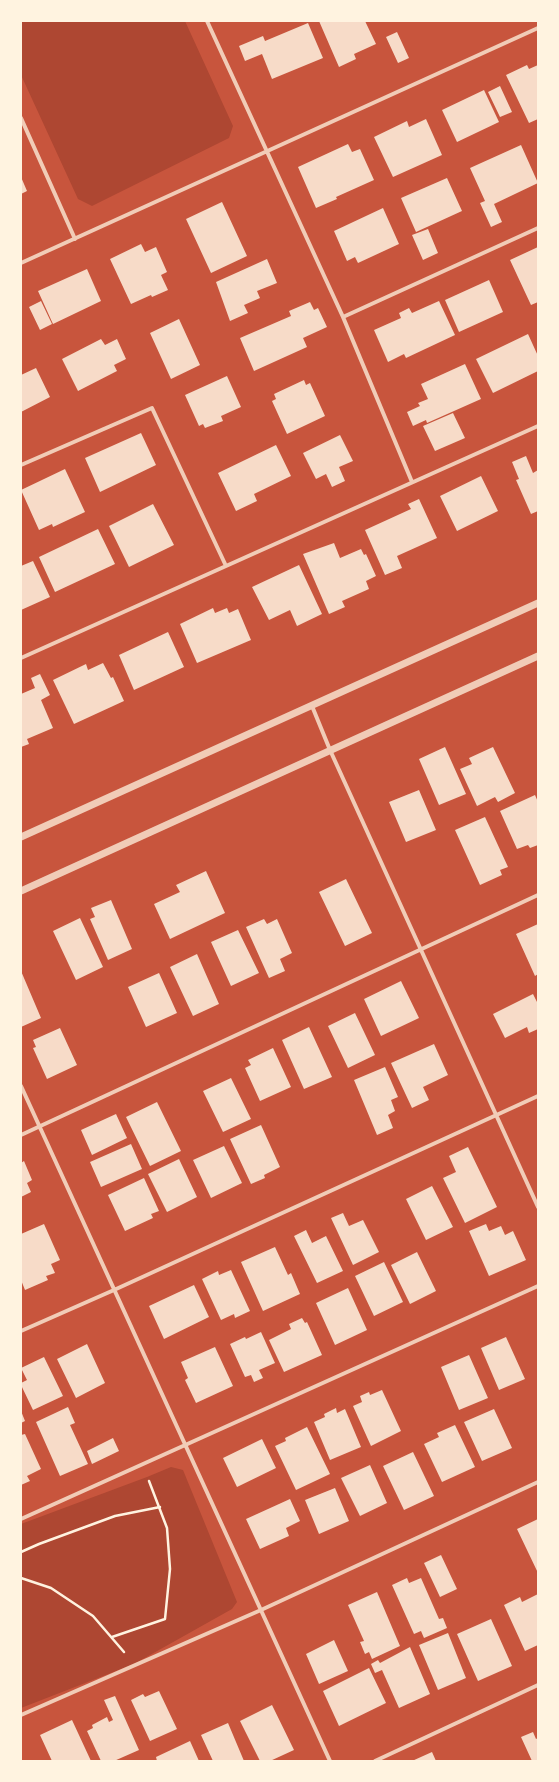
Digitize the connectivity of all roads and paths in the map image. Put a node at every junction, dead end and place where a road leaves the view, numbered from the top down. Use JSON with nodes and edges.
{"nodes":[{"id":1,"x":207,"y":21,"type":"edge"},
{"id":2,"x":538,"y":28,"type":"edge"},
{"id":3,"x":21,"y":118,"type":"edge"},
{"id":4,"x":266,"y":151,"type":"junction"},
{"id":5,"x":538,"y":228,"type":"edge"},
{"id":6,"x":75,"y":239,"type":"junction"},
{"id":7,"x":21,"y":263,"type":"edge"},
{"id":8,"x":343,"y":317,"type":"junction"},
{"id":9,"x":538,"y":426,"type":"edge"},
{"id":10,"x":21,"y":465,"type":"edge"},
{"id":11,"x":412,"y":482,"type":"junction"},
{"id":12,"x":226,"y":566,"type":"junction"},
{"id":13,"x":538,"y":604,"type":"edge"},
{"id":14,"x":538,"y":656,"type":"edge"},
{"id":15,"x":21,"y":658,"type":"edge"},
{"id":16,"x":312,"y":706,"type":"junction"},
{"id":17,"x":330,"y":750,"type":"junction"},
{"id":18,"x":21,"y":837,"type":"edge"},
{"id":19,"x":21,"y":891,"type":"edge"},
{"id":20,"x":538,"y":895,"type":"edge"},
{"id":21,"x":420,"y":950,"type":"junction"},
{"id":22,"x":21,"y":1086,"type":"edge"},
{"id":23,"x":538,"y":1096,"type":"edge"},
{"id":24,"x":496,"y":1115,"type":"junction"},
{"id":25,"x":40,"y":1126,"type":"junction"},
{"id":26,"x":21,"y":1135,"type":"edge"},
{"id":27,"x":538,"y":1207,"type":"edge"},
{"id":28,"x":538,"y":1286,"type":"edge"},
{"id":29,"x":114,"y":1290,"type":"junction"},
{"id":30,"x":21,"y":1331,"type":"edge"},
{"id":31,"x":185,"y":1445,"type":"junction"},
{"id":32,"x":147,"y":1477,"type":"dead end"},
{"id":33,"x":538,"y":1482,"type":"edge"},
{"id":34,"x":160,"y":1507,"type":"junction"},
{"id":35,"x":21,"y":1519,"type":"edge"},
{"id":36,"x":21,"y":1552,"type":"edge"},
{"id":37,"x":21,"y":1578,"type":"edge"},
{"id":38,"x":261,"y":1610,"type":"junction"},
{"id":39,"x":112,"y":1637,"type":"junction"},
{"id":40,"x":134,"y":1664,"type":"junction"},
{"id":41,"x":538,"y":1685,"type":"edge"},
{"id":42,"x":21,"y":1715,"type":"edge"},
{"id":43,"x":330,"y":1761,"type":"edge"},
{"id":44,"x":375,"y":1761,"type":"edge"}],
"edges":[{"from":1,"to":4,"type":"street"},
{"from":2,"to":4,"type":"street"},
{"from":3,"to":6,"type":"street"},
{"from":4,"to":6,"type":"street"},
{"from":4,"to":8,"type":"street"},
{"from":5,"to":8,"type":"street"},
{"from":6,"to":7,"type":"street"},
{"from":8,"to":11,"type":"street"},
{"from":9,"to":11,"type":"street"},
{"from":10,"to":12,"type":"street"},
{"from":11,"to":12,"type":"street"},
{"from":12,"to":15,"type":"street"},
{"from":13,"to":16,"type":"street"},
{"from":14,"to":17,"type":"street"},
{"from":16,"to":17,"type":"street"},
{"from":16,"to":18,"type":"street"},
{"from":17,"to":19,"type":"street"},
{"from":17,"to":21,"type":"street"},
{"from":20,"to":21,"type":"street"},
{"from":21,"to":24,"type":"street"},
{"from":21,"to":25,"type":"street"},
{"from":22,"to":25,"type":"street"},
{"from":23,"to":24,"type":"street"},
{"from":24,"to":27,"type":"street"},
{"from":24,"to":29,"type":"street"},
{"from":25,"to":26,"type":"street"},
{"from":25,"to":29,"type":"street"},
{"from":28,"to":31,"type":"street"},
{"from":29,"to":30,"type":"street"},
{"from":29,"to":31,"type":"street"},
{"from":31,"to":35,"type":"street"},
{"from":31,"to":38,"type":"street"},
{"from":32,"to":34,"type":"path"},
{"from":33,"to":38,"type":"street"},
{"from":34,"to":36,"type":"path"},
{"from":34,"to":39,"type":"path"},
{"from":37,"to":39,"type":"path"},
{"from":38,"to":40,"type":"street"},
{"from":38,"to":43,"type":"street"},
{"from":39,"to":40,"type":"path"},
{"from":40,"to":42,"type":"street"},
{"from":41,"to":44,"type":"street"}]}
